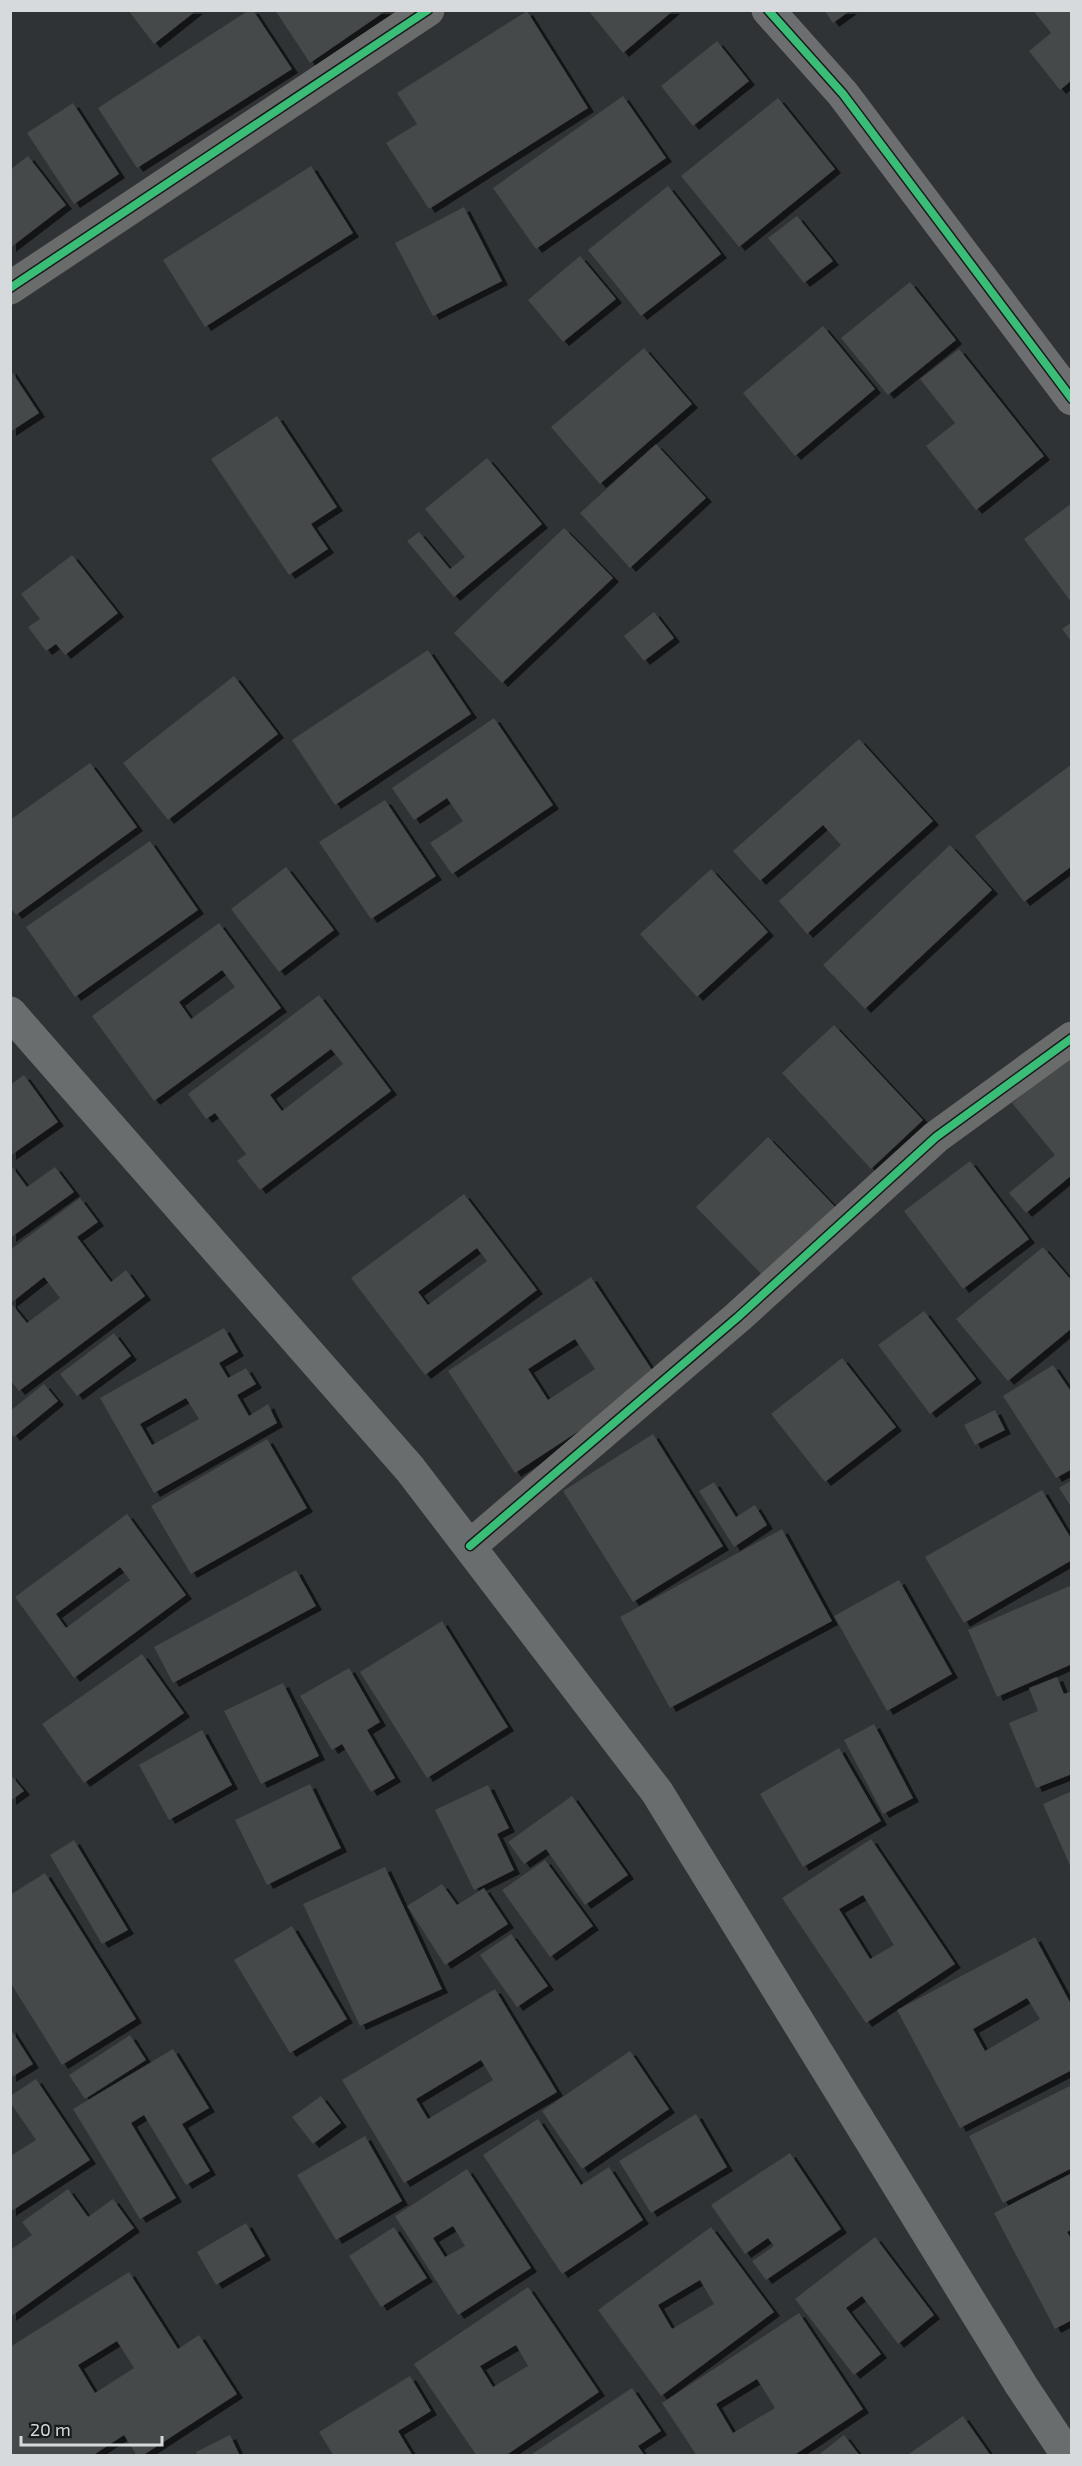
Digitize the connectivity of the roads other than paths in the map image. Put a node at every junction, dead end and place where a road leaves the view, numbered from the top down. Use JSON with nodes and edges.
{"nodes":[{"id":1,"x":428,"y":10,"type":"edge"},
{"id":2,"x":768,"y":10,"type":"edge"},
{"id":3,"x":10,"y":288,"type":"edge"},
{"id":4,"x":1071,"y":399,"type":"edge"},
{"id":5,"x":10,"y":1013,"type":"edge"},
{"id":6,"x":1071,"y":1038,"type":"edge"},
{"id":7,"x":470,"y":1546,"type":"junction"},
{"id":8,"x":1068,"y":2456,"type":"edge"}],
"edges":[{"from":1,"to":3,"type":"street"},
{"from":2,"to":4,"type":"street"},
{"from":5,"to":7,"type":"main road"},
{"from":6,"to":7,"type":"street"},
{"from":7,"to":8,"type":"main road"}]}
